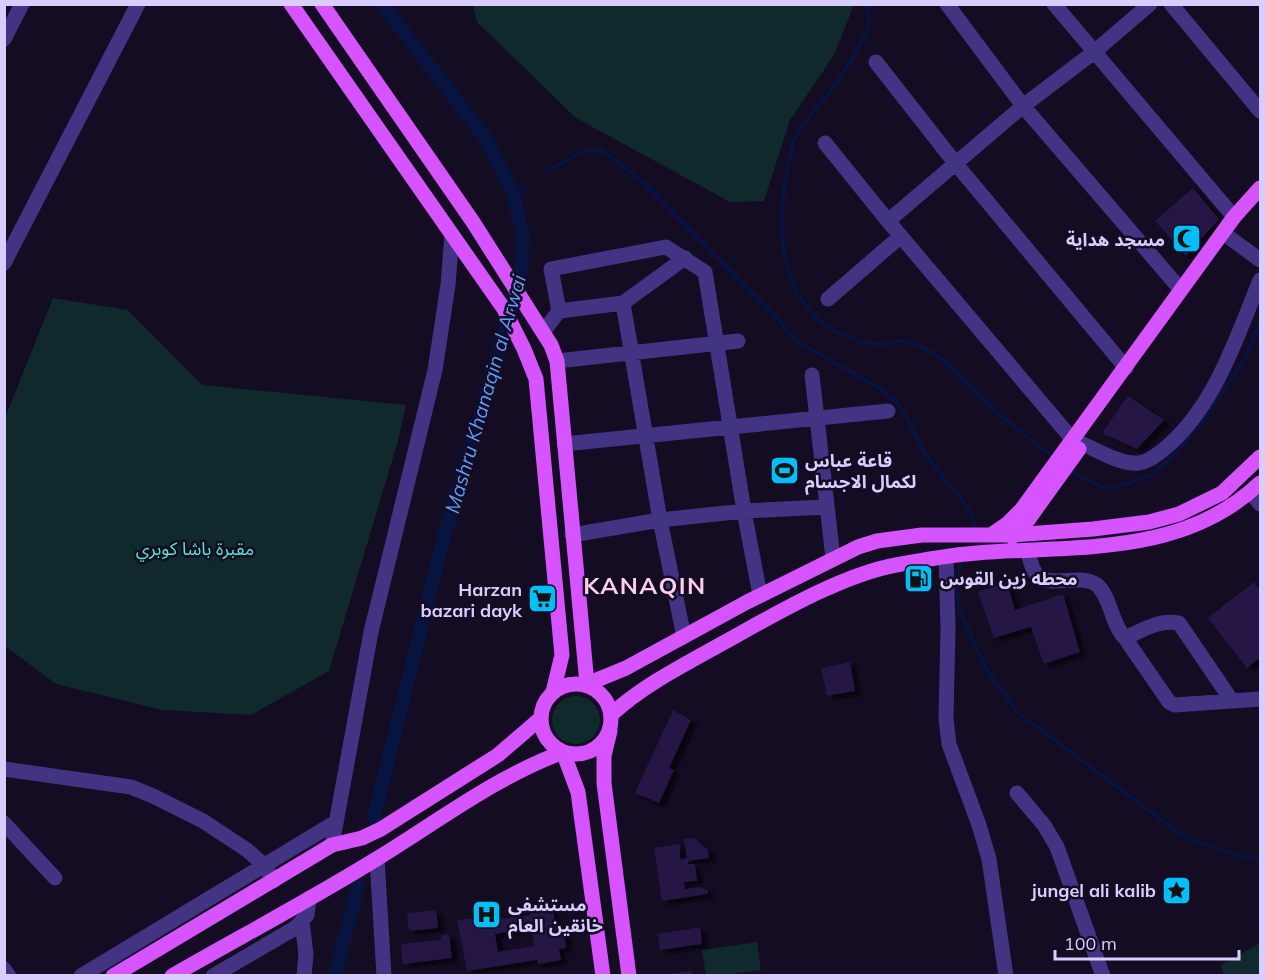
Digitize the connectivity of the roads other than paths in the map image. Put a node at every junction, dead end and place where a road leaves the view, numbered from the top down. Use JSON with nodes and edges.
{"nodes":[{"id":1,"x":22,"y":4,"type":"edge"},
{"id":2,"x":138,"y":4,"type":"edge"},
{"id":3,"x":291,"y":4,"type":"edge"},
{"id":4,"x":322,"y":4,"type":"edge"},
{"id":5,"x":947,"y":4,"type":"edge"},
{"id":6,"x":1054,"y":4,"type":"edge"},
{"id":7,"x":1150,"y":4,"type":"edge"},
{"id":8,"x":1171,"y":4,"type":"edge"},
{"id":9,"x":4,"y":39,"type":"edge"},
{"id":10,"x":1094,"y":52,"type":"junction"},
{"id":11,"x":876,"y":62,"type":"dead end"},
{"id":12,"x":1023,"y":106,"type":"junction"},
{"id":13,"x":1260,"y":111,"type":"edge"},
{"id":14,"x":825,"y":143,"type":"dead end"},
{"id":15,"x":956,"y":164,"type":"junction"},
{"id":16,"x":1260,"y":188,"type":"edge"},
{"id":17,"x":1260,"y":203,"type":"edge"},
{"id":18,"x":1234,"y":217,"type":"junction"},
{"id":19,"x":888,"y":221,"type":"junction"},
{"id":20,"x":452,"y":234,"type":"junction"},
{"id":21,"x":900,"y":236,"type":"junction"},
{"id":22,"x":1230,"y":238,"type":"junction"},
{"id":23,"x":10,"y":240,"type":"edge"},
{"id":24,"x":685,"y":258,"type":"junction"},
{"id":25,"x":1260,"y":260,"type":"edge"},
{"id":26,"x":4,"y":263,"type":"edge"},
{"id":27,"x":1260,"y":280,"type":"edge"},
{"id":28,"x":1181,"y":290,"type":"junction"},
{"id":29,"x":828,"y":299,"type":"dead end"},
{"id":30,"x":623,"y":303,"type":"junction"},
{"id":31,"x":559,"y":311,"type":"junction"},
{"id":32,"x":543,"y":332,"type":"junction"},
{"id":33,"x":738,"y":340,"type":"dead end"},
{"id":34,"x":717,"y":342,"type":"junction"},
{"id":35,"x":631,"y":353,"type":"junction"},
{"id":36,"x":557,"y":361,"type":"junction"},
{"id":37,"x":533,"y":368,"type":"junction"},
{"id":38,"x":1126,"y":368,"type":"junction"},
{"id":39,"x":812,"y":375,"type":"dead end"},
{"id":40,"x":888,"y":411,"type":"dead end"},
{"id":41,"x":816,"y":418,"type":"junction"},
{"id":42,"x":730,"y":427,"type":"junction"},
{"id":43,"x":645,"y":436,"type":"junction"},
{"id":44,"x":564,"y":444,"type":"junction"},
{"id":45,"x":1076,"y":445,"type":"junction"},
{"id":46,"x":1260,"y":457,"type":"edge"},
{"id":47,"x":1048,"y":483,"type":"junction"},
{"id":48,"x":1257,"y":493,"type":"edge"},
{"id":49,"x":826,"y":507,"type":"junction"},
{"id":50,"x":744,"y":511,"type":"junction"},
{"id":51,"x":660,"y":520,"type":"junction"},
{"id":52,"x":572,"y":535,"type":"junction"},
{"id":53,"x":986,"y":535,"type":"junction"},
{"id":54,"x":1014,"y":535,"type":"junction"},
{"id":55,"x":858,"y":547,"type":"junction"},
{"id":56,"x":1027,"y":550,"type":"junction"},
{"id":57,"x":998,"y":552,"type":"junction"},
{"id":58,"x":951,"y":556,"type":"junction"},
{"id":59,"x":833,"y":558,"type":"junction"},
{"id":60,"x":868,"y":573,"type":"junction"},
{"id":61,"x":754,"y":598,"type":"junction"},
{"id":62,"x":760,"y":622,"type":"junction"},
{"id":63,"x":684,"y":637,"type":"junction"},
{"id":64,"x":1125,"y":638,"type":"junction"},
{"id":65,"x":587,"y":684,"type":"junction"},
{"id":66,"x":553,"y":692,"type":"junction"},
{"id":67,"x":1260,"y":699,"type":"edge"},
{"id":68,"x":1232,"y":701,"type":"junction"},
{"id":69,"x":612,"y":714,"type":"junction"},
{"id":70,"x":541,"y":718,"type":"junction"},
{"id":71,"x":610,"y":731,"type":"junction"},
{"id":72,"x":563,"y":752,"type":"junction"},
{"id":73,"x":4,"y":769,"type":"edge"},
{"id":74,"x":1017,"y":793,"type":"dead end"},
{"id":75,"x":336,"y":822,"type":"junction"},
{"id":76,"x":4,"y":823,"type":"edge"},
{"id":77,"x":332,"y":845,"type":"junction"},
{"id":78,"x":377,"y":859,"type":"junction"},
{"id":79,"x":264,"y":865,"type":"junction"},
{"id":80,"x":55,"y":878,"type":"dead end"},
{"id":81,"x":274,"y":881,"type":"junction"},
{"id":82,"x":309,"y":898,"type":"junction"},
{"id":83,"x":302,"y":922,"type":"junction"},
{"id":84,"x":4,"y":969,"type":"edge"},
{"id":85,"x":9,"y":975,"type":"edge"},
{"id":86,"x":81,"y":975,"type":"edge"},
{"id":87,"x":113,"y":975,"type":"edge"},
{"id":88,"x":172,"y":975,"type":"edge"},
{"id":89,"x":213,"y":975,"type":"edge"},
{"id":90,"x":304,"y":975,"type":"edge"},
{"id":91,"x":384,"y":975,"type":"edge"},
{"id":92,"x":603,"y":975,"type":"edge"},
{"id":93,"x":628,"y":975,"type":"edge"},
{"id":94,"x":1006,"y":975,"type":"edge"},
{"id":95,"x":1103,"y":975,"type":"edge"}],
"edges":[{"from":1,"to":9,"type":"street"},
{"from":2,"to":23,"type":"street"},
{"from":3,"to":20,"type":"main road"},
{"from":4,"to":32,"type":"main road"},
{"from":5,"to":12,"type":"street"},
{"from":6,"to":10,"type":"street"},
{"from":7,"to":10,"type":"street"},
{"from":8,"to":13,"type":"street"},
{"from":10,"to":12,"type":"street"},
{"from":10,"to":18,"type":"street"},
{"from":11,"to":15,"type":"street"},
{"from":12,"to":15,"type":"street"},
{"from":12,"to":28,"type":"street"},
{"from":14,"to":19,"type":"street"},
{"from":15,"to":19,"type":"street"},
{"from":15,"to":38,"type":"street"},
{"from":16,"to":18,"type":"main road"},
{"from":17,"to":22,"type":"main road"},
{"from":18,"to":28,"type":"main road"},
{"from":19,"to":21,"type":"street"},
{"from":20,"to":37,"type":"main road"},
{"from":20,"to":75,"type":"street"},
{"from":21,"to":29,"type":"street"},
{"from":21,"to":45,"type":"street"},
{"from":22,"to":25,"type":"street"},
{"from":22,"to":45,"type":"main road"},
{"from":23,"to":26,"type":"street"},
{"from":24,"to":30,"type":"street"},
{"from":24,"to":31,"type":"street"},
{"from":24,"to":34,"type":"street"},
{"from":27,"to":45,"type":"street"},
{"from":28,"to":38,"type":"main road"},
{"from":30,"to":31,"type":"street"},
{"from":30,"to":35,"type":"street"},
{"from":31,"to":32,"type":"street"},
{"from":32,"to":36,"type":"main road"},
{"from":33,"to":34,"type":"street"},
{"from":34,"to":35,"type":"street"},
{"from":34,"to":42,"type":"street"},
{"from":35,"to":36,"type":"street"},
{"from":35,"to":43,"type":"street"},
{"from":36,"to":37,"type":"main road"},
{"from":36,"to":44,"type":"main road"},
{"from":37,"to":66,"type":"main road"},
{"from":38,"to":45,"type":"main road"},
{"from":39,"to":41,"type":"street"},
{"from":40,"to":41,"type":"street"},
{"from":41,"to":42,"type":"street"},
{"from":41,"to":49,"type":"street"},
{"from":42,"to":43,"type":"street"},
{"from":42,"to":50,"type":"street"},
{"from":43,"to":44,"type":"street"},
{"from":43,"to":51,"type":"street"},
{"from":44,"to":52,"type":"main road"},
{"from":45,"to":47,"type":"main road"},
{"from":46,"to":54,"type":"main road"},
{"from":47,"to":53,"type":"main road"},
{"from":47,"to":54,"type":"main road"},
{"from":48,"to":56,"type":"main road"},
{"from":49,"to":50,"type":"street"},
{"from":49,"to":59,"type":"street"},
{"from":50,"to":51,"type":"street"},
{"from":50,"to":61,"type":"street"},
{"from":51,"to":52,"type":"street"},
{"from":51,"to":63,"type":"street"},
{"from":52,"to":65,"type":"main road"},
{"from":53,"to":54,"type":"main road"},
{"from":53,"to":55,"type":"main road"},
{"from":54,"to":57,"type":"main road"},
{"from":55,"to":59,"type":"main road"},
{"from":55,"to":60,"type":"main road"},
{"from":56,"to":57,"type":"main road"},
{"from":56,"to":64,"type":"street"},
{"from":57,"to":58,"type":"main road"},
{"from":58,"to":60,"type":"main road"},
{"from":58,"to":94,"type":"street"},
{"from":59,"to":61,"type":"main road"},
{"from":60,"to":62,"type":"main road"},
{"from":61,"to":62,"type":"main road"},
{"from":61,"to":63,"type":"main road"},
{"from":62,"to":69,"type":"main road"},
{"from":63,"to":65,"type":"main road"},
{"from":64,"to":68,"type":"street"},
{"from":64,"to":68,"type":"street"},
{"from":65,"to":66,"type":"main road"},
{"from":65,"to":69,"type":"main road"},
{"from":66,"to":70,"type":"main road"},
{"from":67,"to":68,"type":"street"},
{"from":69,"to":71,"type":"main road"},
{"from":70,"to":72,"type":"main road"},
{"from":70,"to":77,"type":"main road"},
{"from":71,"to":72,"type":"main road"},
{"from":71,"to":93,"type":"main road"},
{"from":72,"to":78,"type":"main road"},
{"from":72,"to":92,"type":"main road"},
{"from":73,"to":79,"type":"street"},
{"from":74,"to":95,"type":"street"},
{"from":75,"to":77,"type":"street"},
{"from":75,"to":79,"type":"street"},
{"from":76,"to":80,"type":"street"},
{"from":77,"to":81,"type":"main road"},
{"from":78,"to":82,"type":"main road"},
{"from":78,"to":91,"type":"street"},
{"from":79,"to":81,"type":"street"},
{"from":79,"to":86,"type":"street"},
{"from":81,"to":87,"type":"main road"},
{"from":82,"to":83,"type":"street"},
{"from":82,"to":88,"type":"main road"},
{"from":83,"to":89,"type":"street"},
{"from":83,"to":90,"type":"street"},
{"from":84,"to":85,"type":"street"}]}
